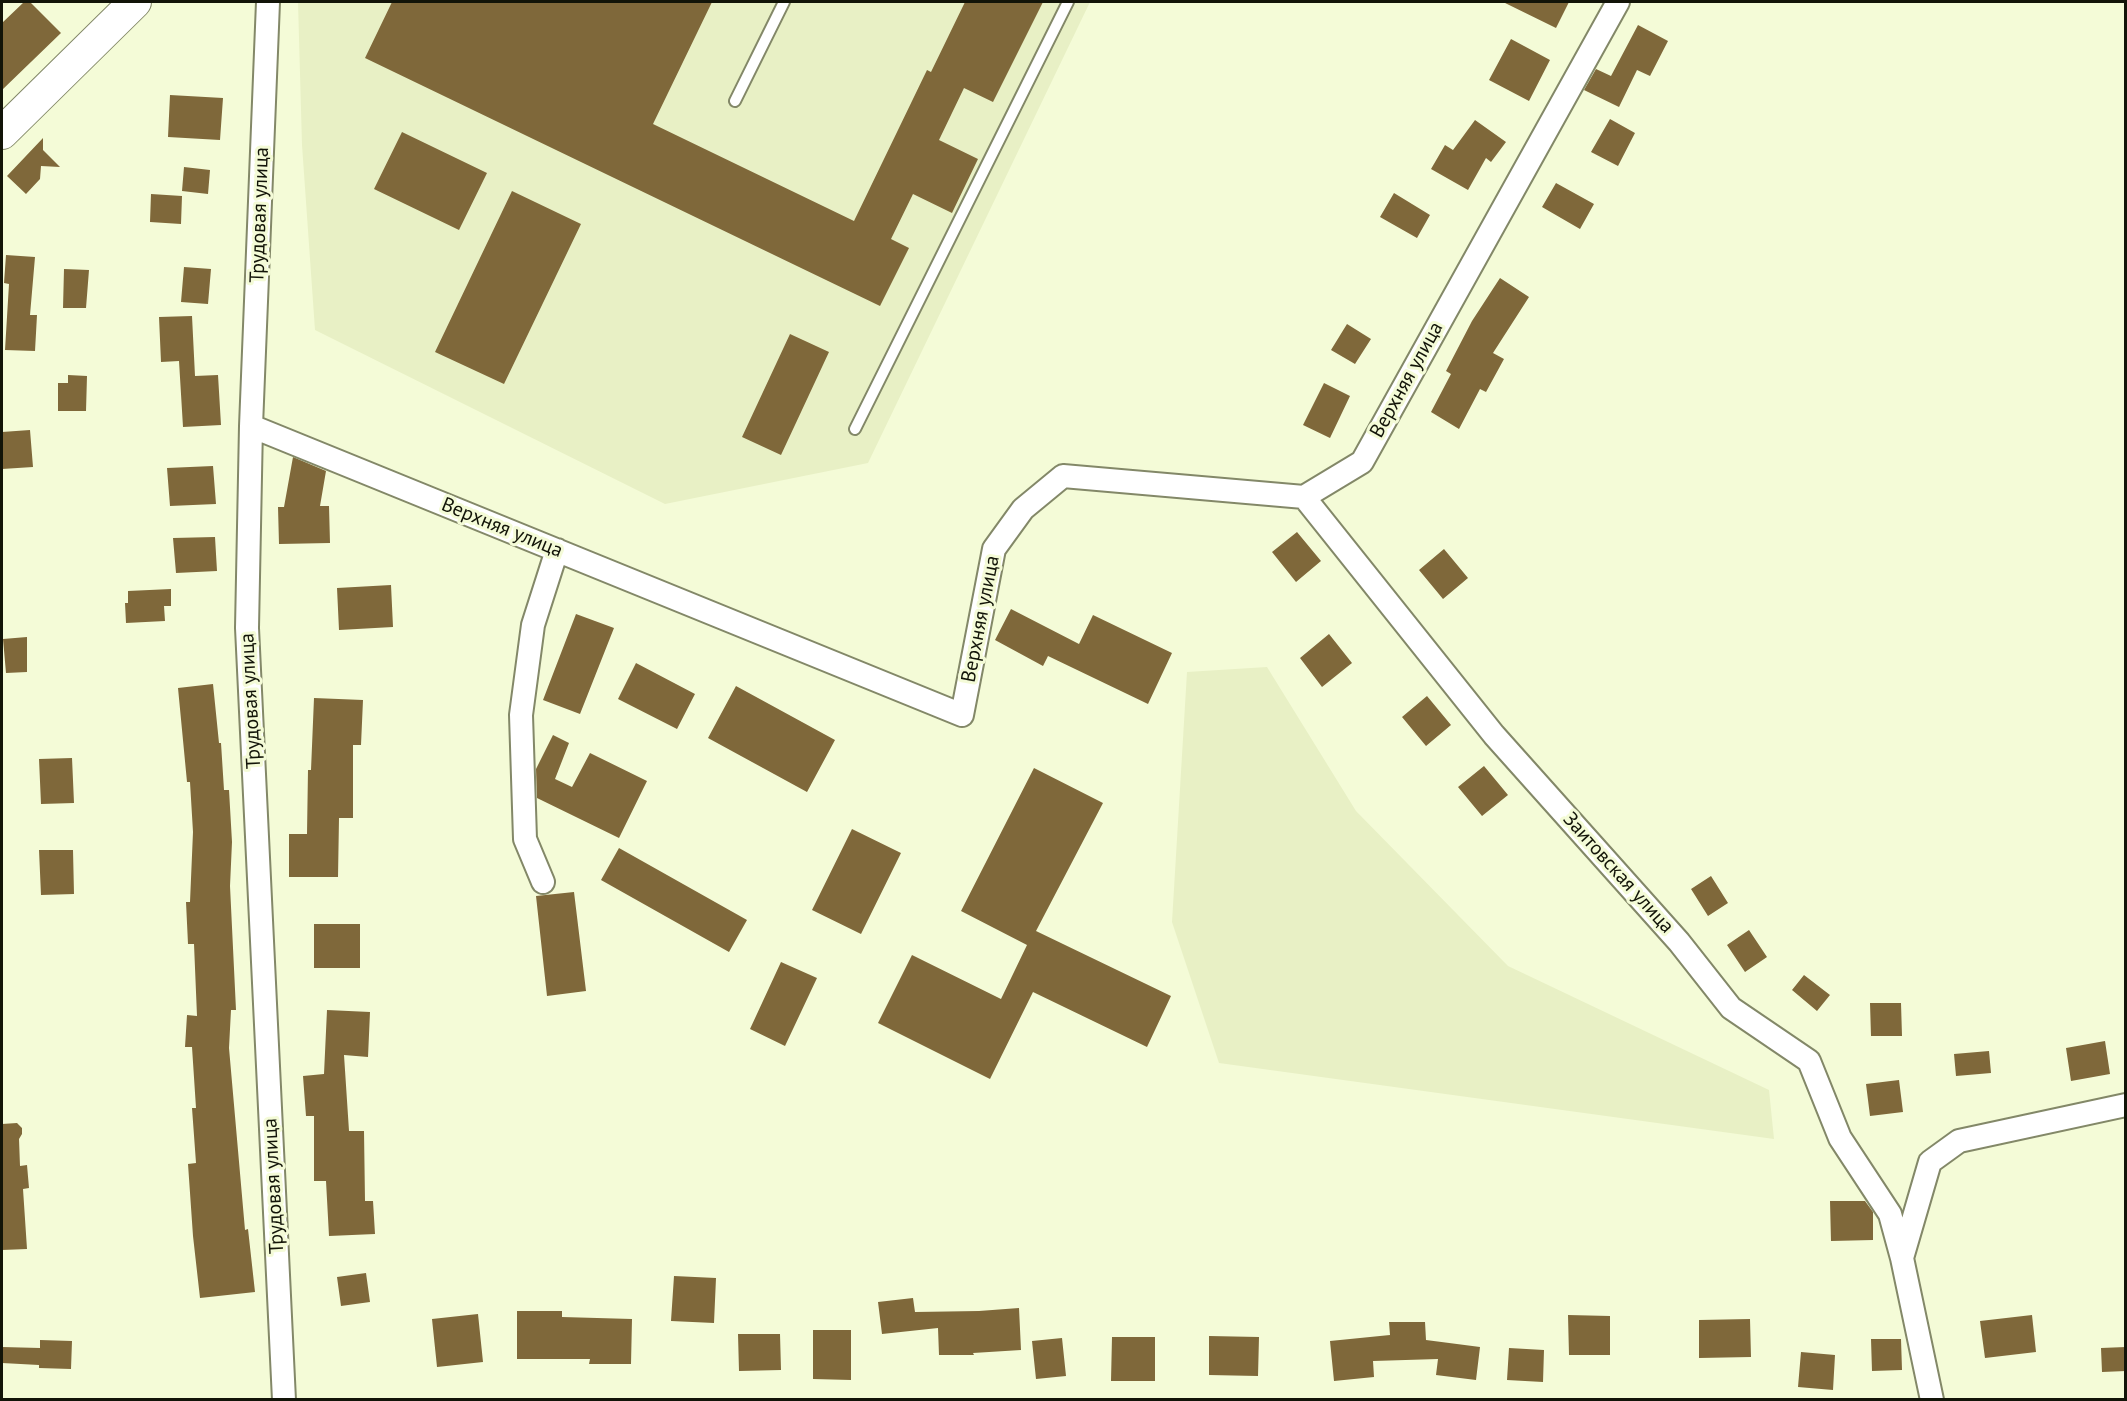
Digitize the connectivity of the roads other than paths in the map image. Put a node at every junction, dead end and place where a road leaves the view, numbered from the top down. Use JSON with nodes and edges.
{"nodes":[{"id":1,"x":135,"y":2,"type":"edge"},
{"id":2,"x":268,"y":2,"type":"edge"},
{"id":3,"x":784,"y":2,"type":"edge"},
{"id":4,"x":1068,"y":2,"type":"edge"},
{"id":5,"x":1618,"y":2,"type":"edge"},
{"id":6,"x":735,"y":101,"type":"dead end"},
{"id":7,"x":2,"y":133,"type":"edge"},
{"id":8,"x":251,"y":426,"type":"junction"},
{"id":9,"x":855,"y":429,"type":"dead end"},
{"id":10,"x":1304,"y":497,"type":"junction"},
{"id":11,"x":557,"y":550,"type":"junction"},
{"id":12,"x":543,"y":882,"type":"dead end"},
{"id":13,"x":2126,"y":1105,"type":"edge"},
{"id":14,"x":1902,"y":1258,"type":"junction"},
{"id":15,"x":284,"y":1400,"type":"edge"},
{"id":16,"x":1932,"y":1400,"type":"edge"}],
"edges":[{"from":1,"to":7,"type":"main road"},
{"from":2,"to":8,"type":"street","name":"Трудовая улица"},
{"from":3,"to":6,"type":"lane"},
{"from":4,"to":9,"type":"lane"},
{"from":5,"to":10,"type":"street","name":"Верхняя улица"},
{"from":8,"to":11,"type":"street","name":"Верхняя улица"},
{"from":8,"to":15,"type":"street","name":"Трудовая улица"},
{"from":10,"to":11,"type":"street","name":"Верхняя улица"},
{"from":10,"to":14,"type":"street","name":"Заитовская улица"},
{"from":11,"to":12,"type":"street"},
{"from":13,"to":14,"type":"street","name":"Заитовская улица"},
{"from":14,"to":16,"type":"street","name":"Заитовская улица"}]}
